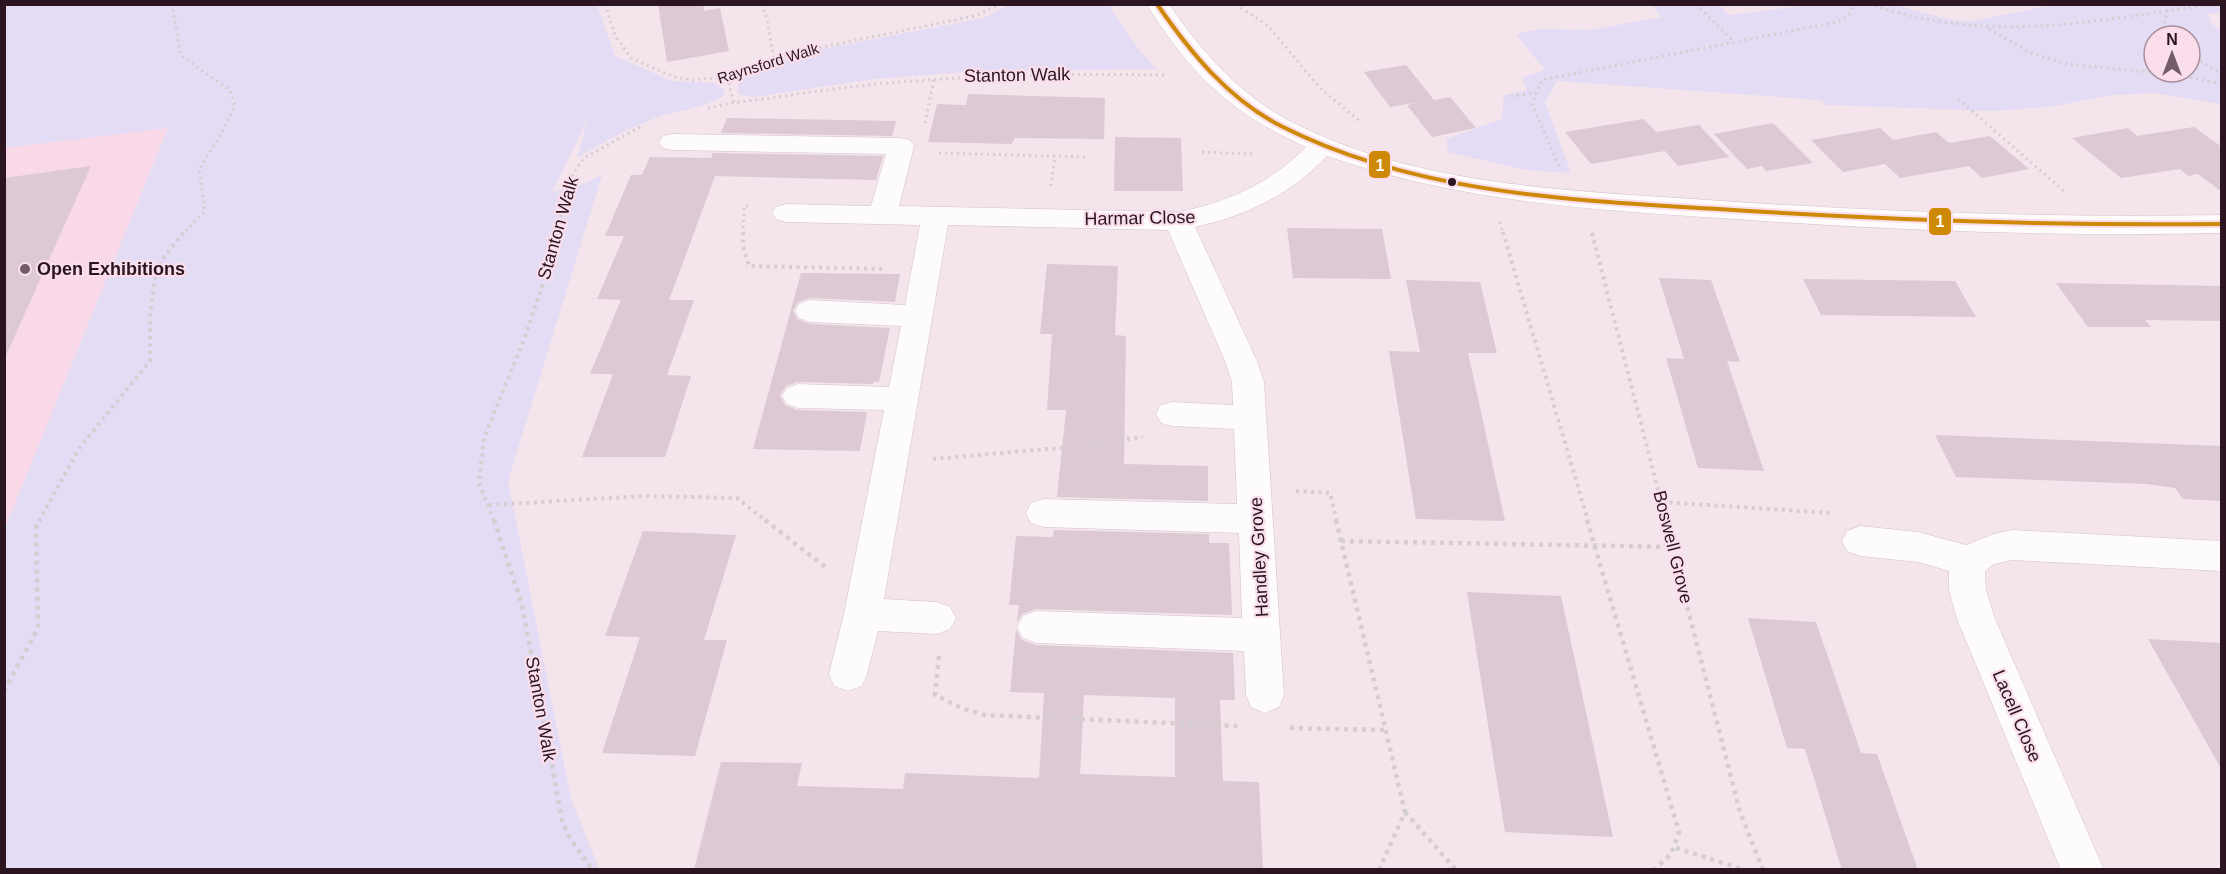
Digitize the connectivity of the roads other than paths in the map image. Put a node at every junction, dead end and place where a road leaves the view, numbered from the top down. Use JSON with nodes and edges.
{"nodes":[{"id":1,"x":1157,"y":4,"type":"edge"},
{"id":2,"x":672,"y":142,"type":"dead end"},
{"id":3,"x":1322,"y":146,"type":"junction"},
{"id":4,"x":786,"y":213,"type":"road end"},
{"id":5,"x":875,"y":214,"type":"junction"},
{"id":6,"x":936,"y":216,"type":"junction"},
{"id":7,"x":1178,"y":220,"type":"junction"},
{"id":8,"x":2222,"y":224,"type":"edge"},
{"id":9,"x":810,"y":311,"type":"dead end"},
{"id":10,"x":917,"y":316,"type":"junction"},
{"id":11,"x":798,"y":396,"type":"dead end"},
{"id":12,"x":901,"y":399,"type":"junction"},
{"id":13,"x":1172,"y":414,"type":"dead end"},
{"id":14,"x":1251,"y":418,"type":"junction"},
{"id":15,"x":1256,"y":504,"type":"junction"},
{"id":16,"x":1043,"y":513,"type":"dead end"},
{"id":17,"x":1860,"y":541,"type":"dead end"},
{"id":18,"x":2222,"y":556,"type":"edge"},
{"id":19,"x":1972,"y":562,"type":"junction"},
{"id":20,"x":863,"y":614,"type":"junction"},
{"id":21,"x":937,"y":618,"type":"road end"},
{"id":22,"x":1036,"y":627,"type":"dead end"},
{"id":23,"x":1262,"y":635,"type":"junction"},
{"id":24,"x":848,"y":674,"type":"dead end"},
{"id":25,"x":1265,"y":695,"type":"dead end"},
{"id":26,"x":2082,"y":870,"type":"edge"}],
"edges":[{"from":1,"to":3,"type":"street"},
{"from":2,"to":5,"type":"street"},
{"from":3,"to":7,"type":"street","name":"Harmar Close"},
{"from":3,"to":8,"type":"street"},
{"from":4,"to":5,"type":"street","name":"Harmar Close"},
{"from":5,"to":6,"type":"street","name":"Harmar Close"},
{"from":6,"to":7,"type":"street","name":"Harmar Close"},
{"from":6,"to":10,"type":"street"},
{"from":7,"to":14,"type":"street","name":"Handley Grove"},
{"from":9,"to":10,"type":"street"},
{"from":10,"to":12,"type":"street"},
{"from":11,"to":12,"type":"street"},
{"from":12,"to":20,"type":"street"},
{"from":13,"to":14,"type":"street"},
{"from":14,"to":15,"type":"street","name":"Handley Grove"},
{"from":15,"to":16,"type":"street"},
{"from":15,"to":23,"type":"street","name":"Handley Grove"},
{"from":17,"to":19,"type":"street"},
{"from":18,"to":19,"type":"street"},
{"from":19,"to":26,"type":"street","name":"Lacell Close"},
{"from":20,"to":21,"type":"street"},
{"from":20,"to":24,"type":"street"},
{"from":22,"to":23,"type":"street"},
{"from":23,"to":25,"type":"street","name":"Handley Grove"}]}
